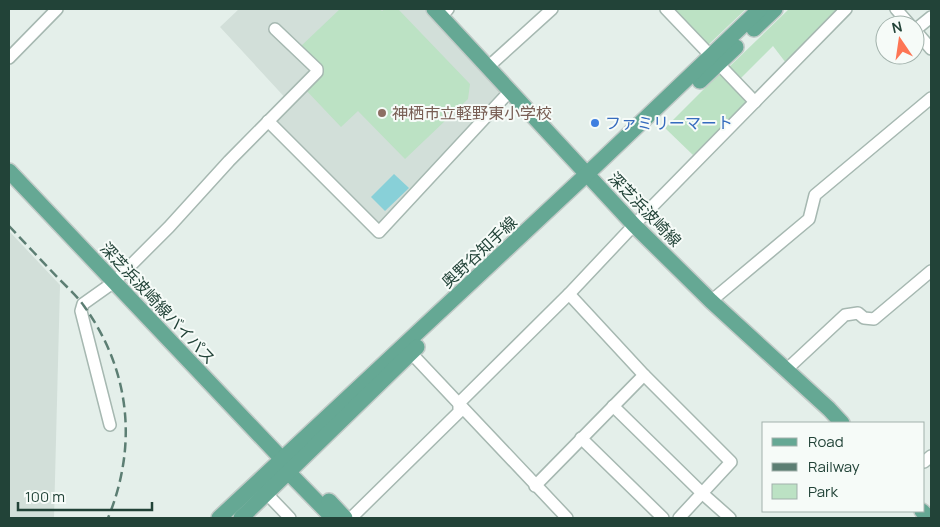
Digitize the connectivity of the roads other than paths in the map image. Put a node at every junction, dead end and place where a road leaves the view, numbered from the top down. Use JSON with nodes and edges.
{"nodes":[{"id":1,"x":57,"y":9,"type":"edge"},
{"id":2,"x":552,"y":9,"type":"edge"},
{"id":3,"x":666,"y":9,"type":"edge"},
{"id":4,"x":760,"y":9,"type":"edge"},
{"id":5,"x":775,"y":9,"type":"edge"},
{"id":6,"x":846,"y":9,"type":"edge"},
{"id":7,"x":441,"y":11,"type":"edge"},
{"id":8,"x":275,"y":29,"type":"dead end"},
{"id":9,"x":9,"y":58,"type":"edge"},
{"id":10,"x":714,"y":60,"type":"junction"},
{"id":11,"x":488,"y":67,"type":"junction"},
{"id":12,"x":510,"y":90,"type":"junction"},
{"id":13,"x":931,"y":98,"type":"edge"},
{"id":14,"x":755,"y":102,"type":"junction"},
{"id":15,"x":268,"y":121,"type":"junction"},
{"id":16,"x":9,"y":171,"type":"edge"},
{"id":17,"x":590,"y":178,"type":"junction"},
{"id":18,"x":634,"y":224,"type":"junction"},
{"id":19,"x":931,"y":271,"type":"edge"},
{"id":20,"x":114,"y":282,"type":"junction"},
{"id":21,"x":569,"y":294,"type":"junction"},
{"id":22,"x":711,"y":301,"type":"junction"},
{"id":23,"x":411,"y":353,"type":"junction"},
{"id":24,"x":786,"y":370,"type":"junction"},
{"id":25,"x":644,"y":375,"type":"junction"},
{"id":26,"x":459,"y":403,"type":"junction"},
{"id":27,"x":613,"y":406,"type":"junction"},
{"id":28,"x":841,"y":422,"type":"edge"},
{"id":29,"x":110,"y":425,"type":"dead end"},
{"id":30,"x":581,"y":438,"type":"junction"},
{"id":31,"x":289,"y":466,"type":"junction"},
{"id":32,"x":535,"y":486,"type":"junction"},
{"id":33,"x":267,"y":494,"type":"junction"},
{"id":34,"x":703,"y":494,"type":"junction"},
{"id":35,"x":219,"y":518,"type":"edge"},
{"id":36,"x":241,"y":518,"type":"edge"},
{"id":37,"x":290,"y":518,"type":"edge"},
{"id":38,"x":333,"y":518,"type":"edge"},
{"id":39,"x":345,"y":518,"type":"edge"},
{"id":40,"x":351,"y":518,"type":"edge"},
{"id":41,"x":567,"y":518,"type":"edge"},
{"id":42,"x":663,"y":518,"type":"edge"},
{"id":43,"x":679,"y":518,"type":"edge"},
{"id":44,"x":730,"y":518,"type":"edge"}],
"edges":[{"from":1,"to":9,"type":"street"},
{"from":2,"to":11,"type":"street"},
{"from":3,"to":10,"type":"street"},
{"from":4,"to":10,"type":"main road","name":"奥野谷知手線"},
{"from":5,"to":10,"type":"main road","name":"奥野谷知手線"},
{"from":6,"to":14,"type":"street"},
{"from":7,"to":11,"type":"main road","name":"深芝浜波崎線"},
{"from":8,"to":15,"type":"street"},
{"from":10,"to":14,"type":"street"},
{"from":10,"to":17,"type":"main road","name":"奥野谷知手線"},
{"from":11,"to":12,"type":"main road","name":"深芝浜波崎線"},
{"from":12,"to":15,"type":"street"},
{"from":12,"to":17,"type":"main road","name":"深芝浜波崎線"},
{"from":13,"to":22,"type":"street"},
{"from":14,"to":18,"type":"street"},
{"from":15,"to":20,"type":"street"},
{"from":16,"to":20,"type":"main road","name":"深芝浜波崎線バイパス"},
{"from":17,"to":18,"type":"main road","name":"深芝浜波崎線"},
{"from":17,"to":23,"type":"main road","name":"奥野谷知手線"},
{"from":17,"to":31,"type":"main road","name":"奥野谷知手線"},
{"from":18,"to":21,"type":"street"},
{"from":18,"to":22,"type":"main road","name":"深芝浜波崎線"},
{"from":19,"to":24,"type":"street"},
{"from":20,"to":29,"type":"street"},
{"from":20,"to":31,"type":"main road","name":"深芝浜波崎線バイパス"},
{"from":21,"to":25,"type":"street"},
{"from":21,"to":26,"type":"street"},
{"from":22,"to":24,"type":"main road","name":"深芝浜波崎線"},
{"from":23,"to":26,"type":"street"},
{"from":23,"to":31,"type":"main road","name":"奥野谷知手線"},
{"from":24,"to":28,"type":"main road","name":"深芝浜波崎線"},
{"from":25,"to":27,"type":"street"},
{"from":25,"to":34,"type":"street"},
{"from":26,"to":32,"type":"street"},
{"from":26,"to":40,"type":"street"},
{"from":27,"to":30,"type":"street"},
{"from":27,"to":34,"type":"street"},
{"from":30,"to":32,"type":"street"},
{"from":30,"to":42,"type":"street"},
{"from":31,"to":33,"type":"main road","name":"奥野谷知手線"},
{"from":31,"to":35,"type":"main road","name":"奥野谷知手線"},
{"from":31,"to":38,"type":"main road","name":"深芝浜波崎線バイパス"},
{"from":31,"to":39,"type":"main road","name":"深芝浜波崎線バイパス"},
{"from":32,"to":41,"type":"street"},
{"from":33,"to":36,"type":"main road","name":"奥野谷知手線"},
{"from":33,"to":37,"type":"street"},
{"from":34,"to":43,"type":"street"},
{"from":34,"to":44,"type":"street"}]}
